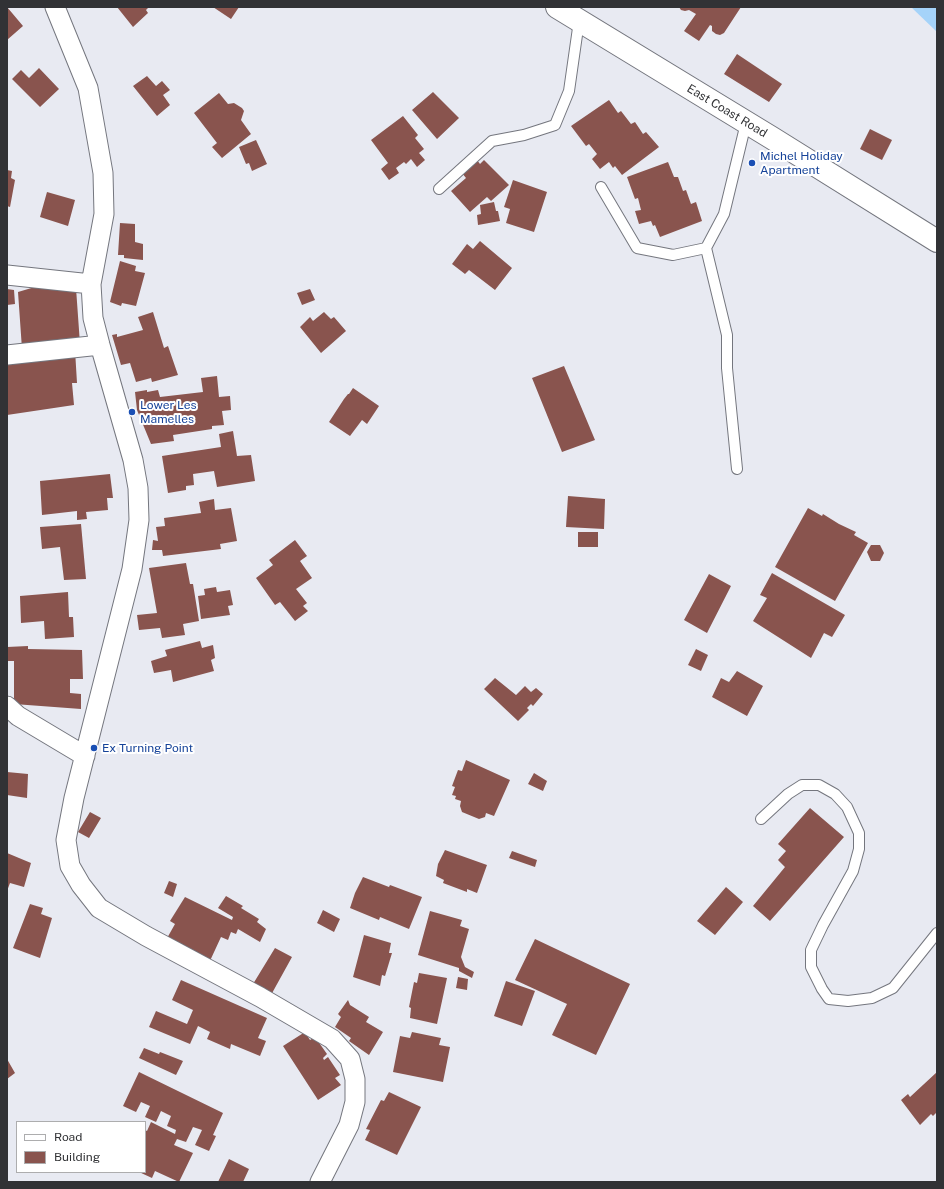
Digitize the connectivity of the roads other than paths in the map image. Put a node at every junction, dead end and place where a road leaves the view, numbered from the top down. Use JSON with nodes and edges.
{"nodes":[{"id":1,"x":54,"y":7,"type":"edge"},
{"id":2,"x":557,"y":7,"type":"edge"},
{"id":3,"x":579,"y":21,"type":"junction"},
{"id":4,"x":746,"y":123,"type":"junction"},
{"id":5,"x":600,"y":187,"type":"dead end"},
{"id":6,"x":438,"y":189,"type":"dead end"},
{"id":7,"x":937,"y":241,"type":"edge"},
{"id":8,"x":706,"y":248,"type":"junction"},
{"id":9,"x":7,"y":275,"type":"edge"},
{"id":10,"x":91,"y":284,"type":"junction"},
{"id":11,"x":100,"y":345,"type":"junction"},
{"id":12,"x":7,"y":355,"type":"edge"},
{"id":13,"x":737,"y":469,"type":"dead end"},
{"id":14,"x":7,"y":706,"type":"edge"},
{"id":15,"x":85,"y":756,"type":"junction"},
{"id":16,"x":761,"y":819,"type":"dead end"},
{"id":17,"x":937,"y":933,"type":"edge"},
{"id":18,"x":320,"y":1182,"type":"edge"}],
"edges":[{"from":1,"to":10,"type":"street"},
{"from":2,"to":3,"type":"main road","name":"East Coast Road"},
{"from":3,"to":4,"type":"main road","name":"East Coast Road"},
{"from":3,"to":6,"type":"lane"},
{"from":4,"to":7,"type":"main road","name":"East Coast Road"},
{"from":4,"to":8,"type":"lane"},
{"from":5,"to":8,"type":"lane"},
{"from":8,"to":13,"type":"lane"},
{"from":9,"to":10,"type":"street"},
{"from":10,"to":11,"type":"street"},
{"from":11,"to":12,"type":"street"},
{"from":11,"to":15,"type":"street"},
{"from":14,"to":15,"type":"street"},
{"from":15,"to":18,"type":"street"},
{"from":16,"to":17,"type":"lane"}]}
